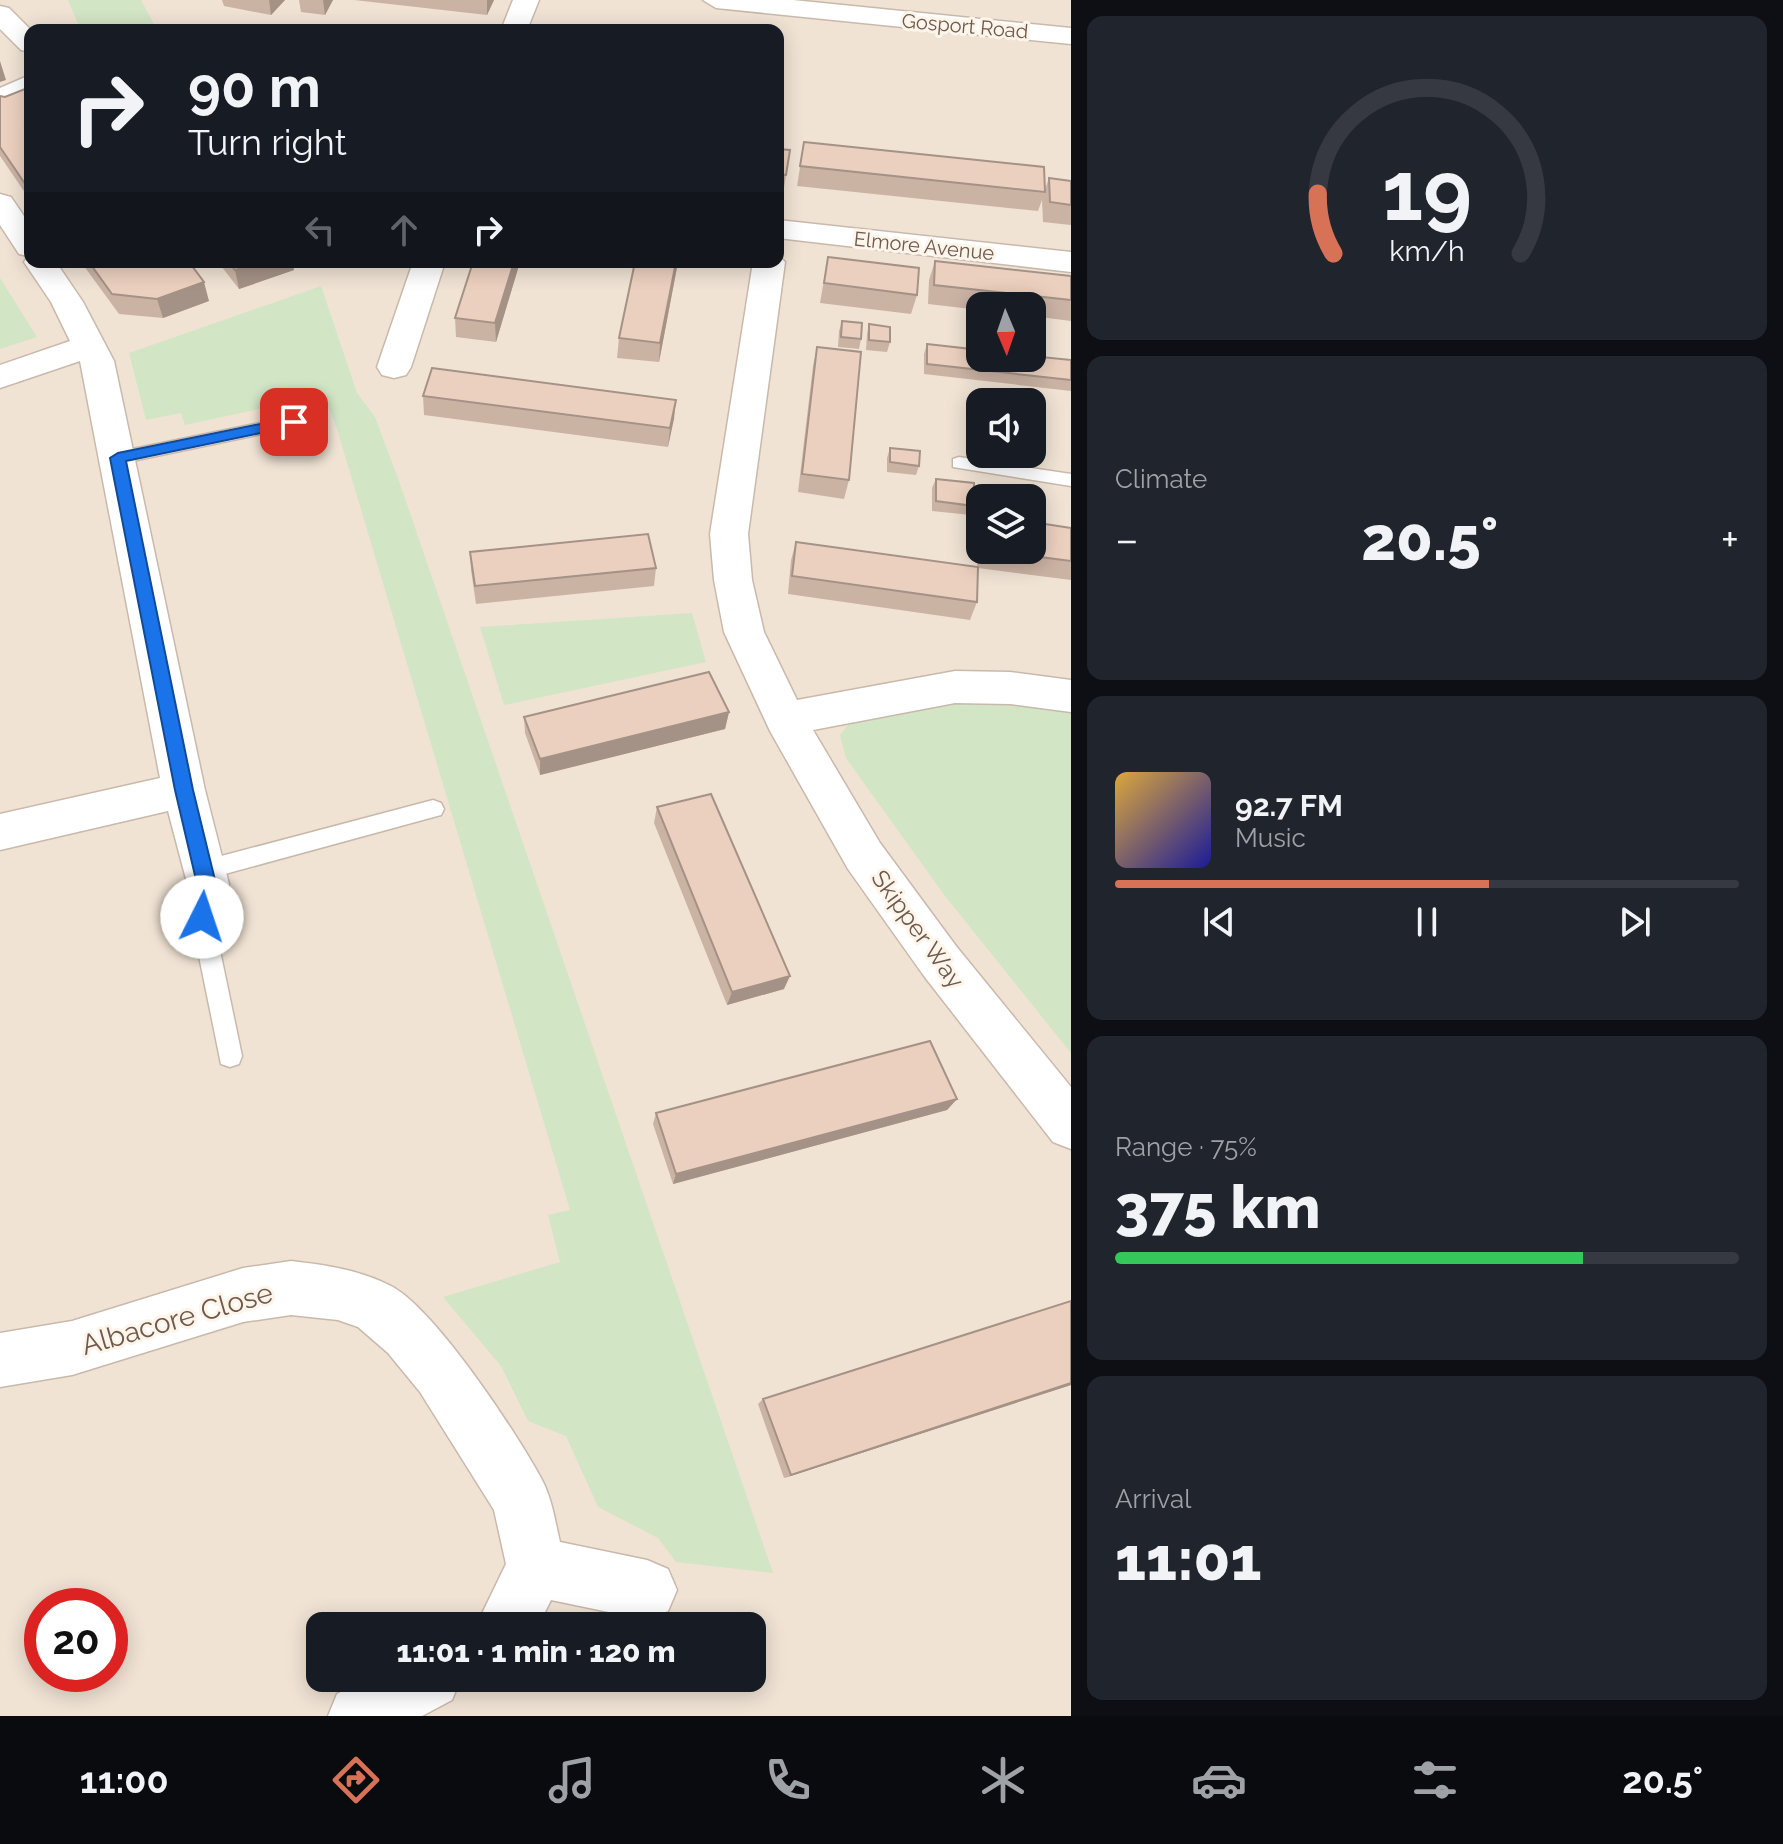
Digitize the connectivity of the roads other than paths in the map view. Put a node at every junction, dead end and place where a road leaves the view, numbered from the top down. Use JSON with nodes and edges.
{"nodes":[{"id":1,"x":526,"y":0,"type":"edge"},
{"id":2,"x":716,"y":0,"type":"edge"},
{"id":3,"x":0,"y":14,"type":"edge"},
{"id":4,"x":516,"y":24,"type":"edge"},
{"id":5,"x":1071,"y":36,"type":"edge"},
{"id":6,"x":24,"y":38,"type":"edge"},
{"id":7,"x":24,"y":86,"type":"edge"},
{"id":8,"x":0,"y":99,"type":"edge"},
{"id":9,"x":0,"y":203,"type":"edge"},
{"id":10,"x":784,"y":230,"type":"edge"},
{"id":11,"x":24,"y":238,"type":"edge"},
{"id":12,"x":1071,"y":262,"type":"edge"},
{"id":13,"x":44,"y":268,"type":"edge"},
{"id":14,"x":427,"y":268,"type":"edge"},
{"id":15,"x":768,"y":268,"type":"edge"},
{"id":16,"x":90,"y":346,"type":"junction"},
{"id":17,"x":394,"y":367,"type":"dead end"},
{"id":18,"x":0,"y":377,"type":"edge"},
{"id":19,"x":294,"y":422,"type":"dead end"},
{"id":20,"x":118,"y":458,"type":"junction"},
{"id":21,"x":959,"y":463,"type":"dead end"},
{"id":22,"x":1071,"y":480,"type":"edge"},
{"id":23,"x":1071,"y":696,"type":"edge"},
{"id":24,"x":785,"y":719,"type":"junction"},
{"id":25,"x":184,"y":790,"type":"junction"},
{"id":26,"x":433,"y":809,"type":"dead end"},
{"id":27,"x":0,"y":832,"type":"edge"},
{"id":28,"x":205,"y":877,"type":"junction"},
{"id":29,"x":230,"y":1056,"type":"dead end"},
{"id":30,"x":1071,"y":1125,"type":"edge"},
{"id":31,"x":0,"y":1360,"type":"edge"},
{"id":32,"x":536,"y":1567,"type":"junction"},
{"id":33,"x":647,"y":1590,"type":"dead end"},
{"id":34,"x":513,"y":1612,"type":"edge"},
{"id":35,"x":404,"y":1692,"type":"edge"},
{"id":36,"x":359,"y":1716,"type":"edge"}],
"edges":[{"from":1,"to":4,"type":"street"},
{"from":2,"to":5,"type":"street","name":"Gosport Road"},
{"from":3,"to":6,"type":"street"},
{"from":7,"to":8,"type":"street"},
{"from":9,"to":11,"type":"street"},
{"from":10,"to":12,"type":"street","name":"Elmore Avenue"},
{"from":13,"to":16,"type":"street"},
{"from":14,"to":17,"type":"street"},
{"from":15,"to":24,"type":"street","name":"Skipper Way"},
{"from":16,"to":18,"type":"street"},
{"from":16,"to":20,"type":"street"},
{"from":19,"to":20,"type":"lane"},
{"from":20,"to":25,"type":"street"},
{"from":21,"to":22,"type":"lane"},
{"from":23,"to":24,"type":"street"},
{"from":24,"to":30,"type":"street","name":"Skipper Way"},
{"from":25,"to":27,"type":"street"},
{"from":25,"to":28,"type":"street"},
{"from":26,"to":28,"type":"lane"},
{"from":28,"to":29,"type":"lane"},
{"from":31,"to":32,"type":"street","name":"Albacore Close"},
{"from":32,"to":33,"type":"street"},
{"from":32,"to":34,"type":"street"},
{"from":35,"to":36,"type":"street"}]}
